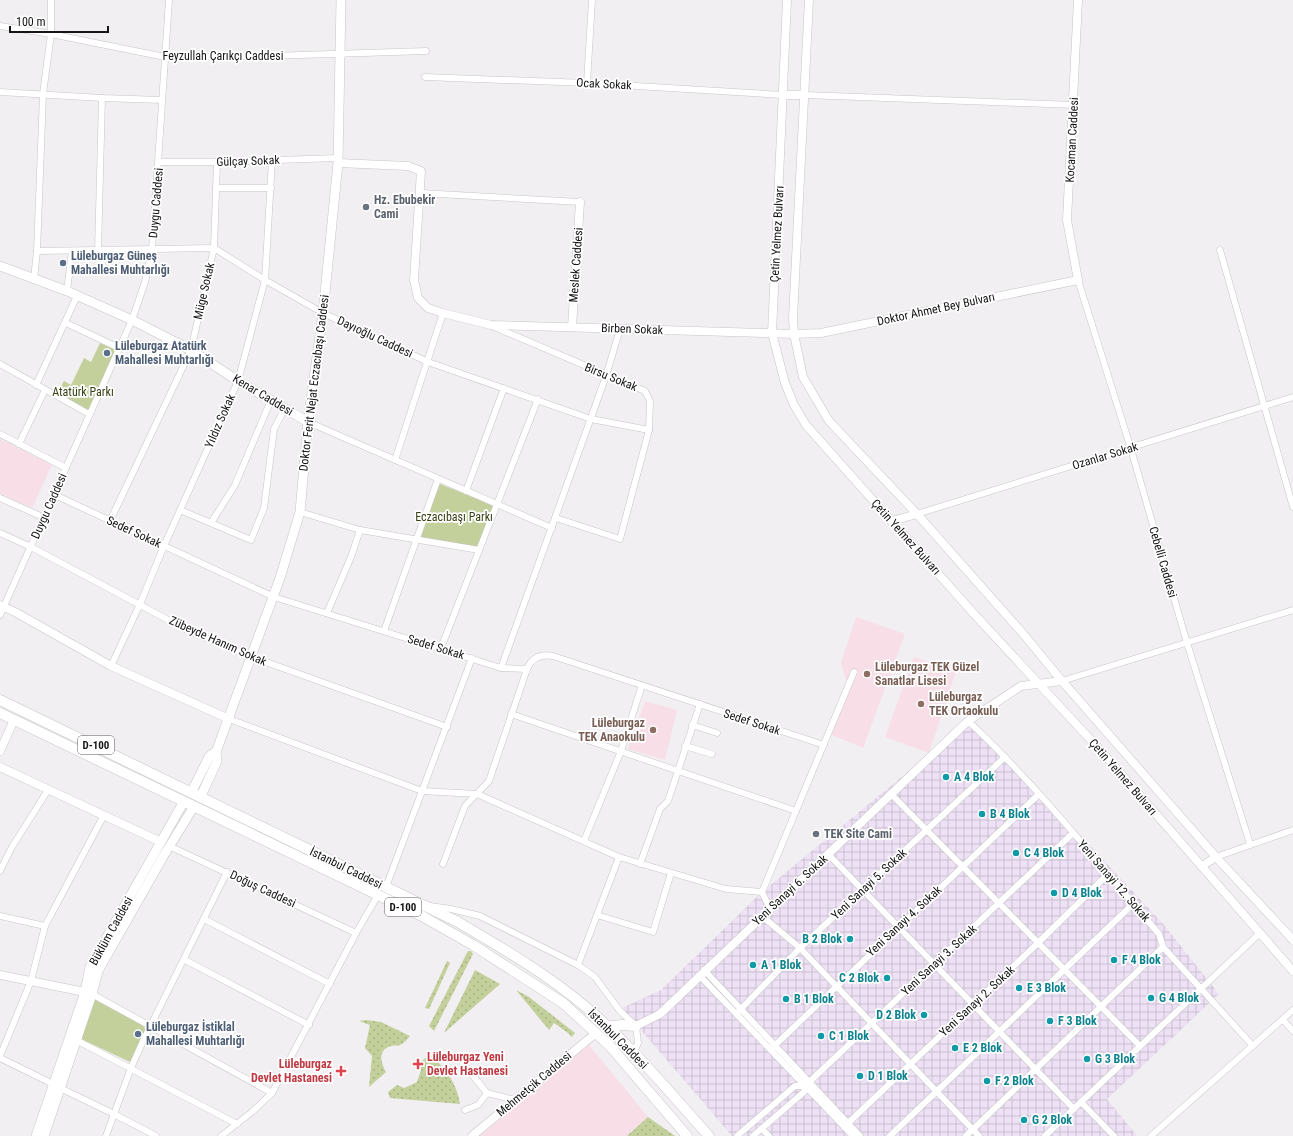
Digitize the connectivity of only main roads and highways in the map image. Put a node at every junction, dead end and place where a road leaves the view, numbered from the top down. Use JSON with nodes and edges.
{"nodes":[{"id":1,"x":341,"y":0,"type":"edge"},
{"id":2,"x":0,"y":266,"type":"edge"},
{"id":3,"x":308,"y":422,"type":"junction"},
{"id":4,"x":0,"y":700,"type":"edge"},
{"id":5,"x":0,"y":713,"type":"edge"},
{"id":6,"x":216,"y":752,"type":"junction"},
{"id":7,"x":191,"y":793,"type":"junction"},
{"id":8,"x":200,"y":798,"type":"junction"},
{"id":9,"x":183,"y":803,"type":"junction"},
{"id":10,"x":193,"y":808,"type":"junction"},
{"id":11,"x":165,"y":844,"type":"junction"},
{"id":12,"x":89,"y":993,"type":"junction"},
{"id":13,"x":607,"y":1026,"type":"junction"},
{"id":14,"x":636,"y":1026,"type":"road end"},
{"id":15,"x":596,"y":1033,"type":"junction"},
{"id":16,"x":57,"y":1086,"type":"junction"},
{"id":17,"x":36,"y":1136,"type":"edge"},
{"id":18,"x":44,"y":1136,"type":"edge"},
{"id":19,"x":687,"y":1136,"type":"edge"},
{"id":20,"x":709,"y":1136,"type":"edge"}],
"edges":[{"from":1,"to":3,"type":"main road","name":"Doktor Ferit Nejat Eczacıbaşı Caddesi"},
{"from":2,"to":3,"type":"main road","name":"Kenar Caddesi"},
{"from":3,"to":6,"type":"main road","name":"Doktor Ferit Nejat Eczacıbaşı Caddesi"},
{"from":4,"to":7,"type":"highway","name":"İstanbul Caddesi","number":"D-100"},
{"from":5,"to":9,"type":"highway","name":"İstanbul Caddesi","number":"D-100"},
{"from":6,"to":7,"type":"main road","name":"Doktor Ferit Nejat Eczacıbaşı Caddesi"},
{"from":6,"to":8,"type":"main road","name":"Doktor Ferit Nejat Eczacıbaşı Caddesi"},
{"from":7,"to":8,"type":"highway","name":"İstanbul Caddesi","number":"D-100"},
{"from":7,"to":9,"type":"highway"},
{"from":8,"to":10,"type":"highway"},
{"from":8,"to":13,"type":"highway","name":"İstanbul Caddesi","number":"D-100"},
{"from":9,"to":10,"type":"highway","name":"İstanbul Caddesi","number":"D-100"},
{"from":9,"to":11,"type":"main road","name":"Büklüm Caddesi"},
{"from":10,"to":11,"type":"main road","name":"Büklüm Caddesi"},
{"from":10,"to":15,"type":"highway","name":"İstanbul Caddesi","number":"D-100"},
{"from":11,"to":12,"type":"main road","name":"Büklüm Caddesi"},
{"from":12,"to":16,"type":"main road","name":"Büklüm Caddesi"},
{"from":12,"to":16,"type":"main road","name":"Büklüm Caddesi"},
{"from":13,"to":14,"type":"highway"},
{"from":13,"to":15,"type":"highway"},
{"from":13,"to":20,"type":"highway","name":"İstanbul Caddesi","number":"D-100"},
{"from":15,"to":19,"type":"highway","name":"İstanbul Caddesi","number":"D-100"},
{"from":16,"to":17,"type":"main road","name":"Büklüm Caddesi"},
{"from":16,"to":18,"type":"main road","name":"Büklüm Caddesi"}]}
